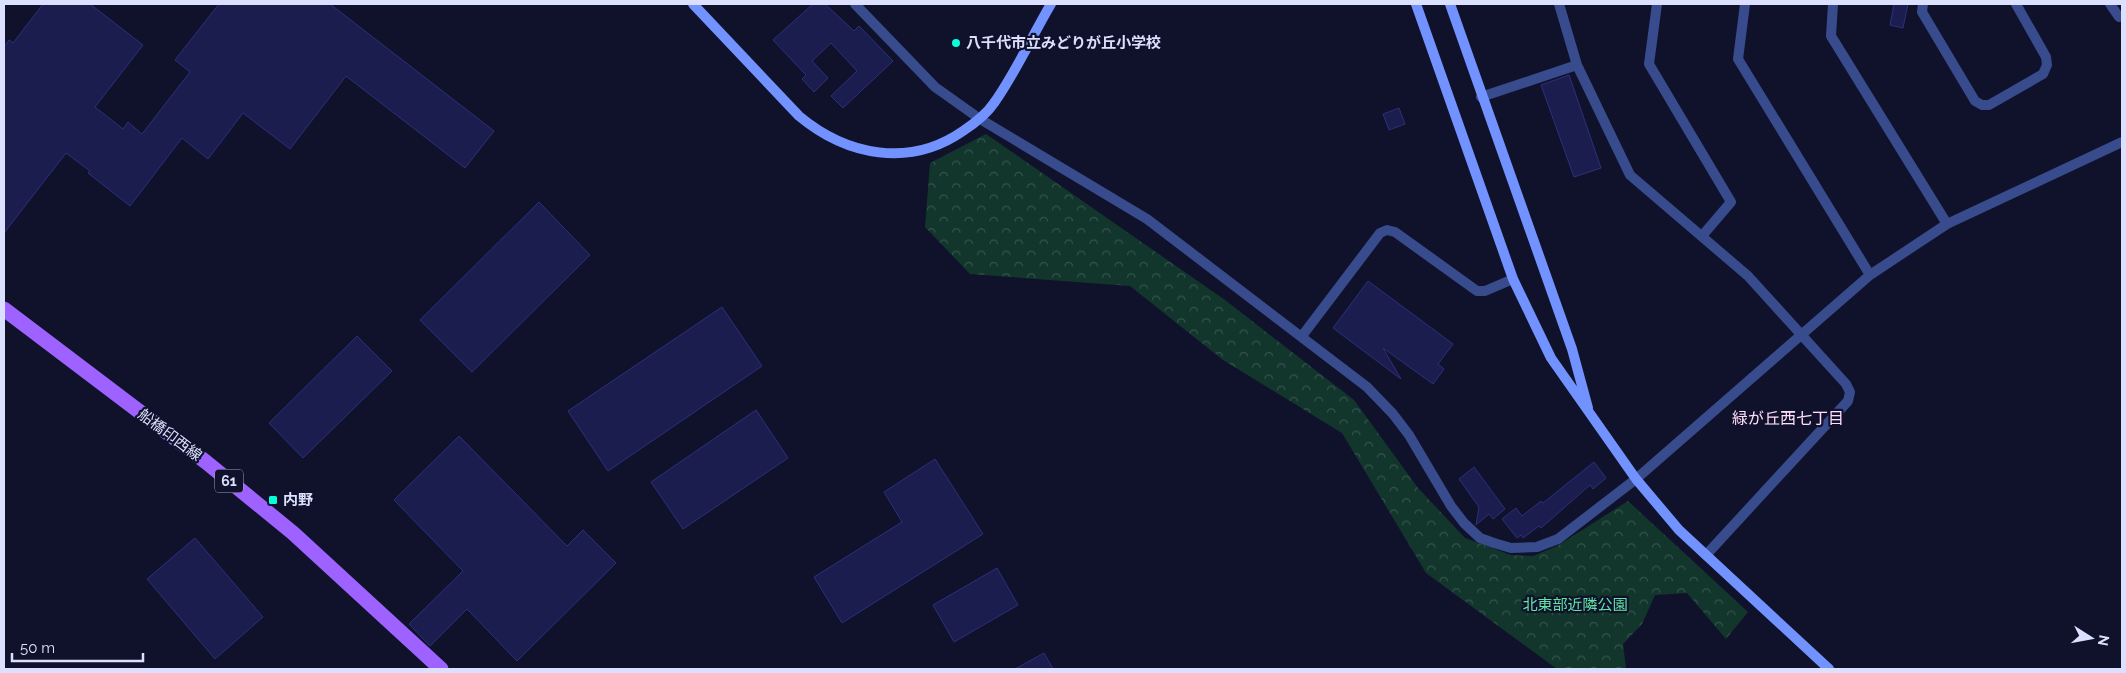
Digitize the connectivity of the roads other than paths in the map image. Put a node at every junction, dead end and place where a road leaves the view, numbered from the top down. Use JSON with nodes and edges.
{"nodes":[{"id":1,"x":692,"y":4,"type":"edge"},
{"id":2,"x":855,"y":4,"type":"edge"},
{"id":3,"x":1051,"y":4,"type":"edge"},
{"id":4,"x":1416,"y":4,"type":"edge"},
{"id":5,"x":1450,"y":4,"type":"edge"},
{"id":6,"x":1559,"y":4,"type":"edge"},
{"id":7,"x":1657,"y":4,"type":"edge"},
{"id":8,"x":1745,"y":4,"type":"edge"},
{"id":9,"x":1833,"y":4,"type":"edge"},
{"id":10,"x":1923,"y":4,"type":"edge"},
{"id":11,"x":2016,"y":4,"type":"edge"},
{"id":12,"x":2110,"y":4,"type":"edge"},
{"id":13,"x":2121,"y":19,"type":"edge"},
{"id":14,"x":1577,"y":65,"type":"junction"},
{"id":15,"x":1481,"y":97,"type":"junction"},
{"id":16,"x":980,"y":119,"type":"junction"},
{"id":17,"x":2122,"y":142,"type":"edge"},
{"id":18,"x":1947,"y":224,"type":"junction"},
{"id":19,"x":1702,"y":236,"type":"junction"},
{"id":20,"x":1870,"y":275,"type":"junction"},
{"id":21,"x":1513,"y":279,"type":"junction"},
{"id":22,"x":4,"y":309,"type":"edge"},
{"id":23,"x":1801,"y":333,"type":"junction"},
{"id":24,"x":1302,"y":336,"type":"junction"},
{"id":25,"x":1590,"y":416,"type":"junction"},
{"id":26,"x":1636,"y":479,"type":"junction"},
{"id":27,"x":1706,"y":555,"type":"junction"},
{"id":28,"x":441,"y":669,"type":"edge"},
{"id":29,"x":1829,"y":669,"type":"edge"}],
"edges":[{"from":1,"to":16,"type":"street"},
{"from":2,"to":16,"type":"street"},
{"from":3,"to":16,"type":"street"},
{"from":4,"to":21,"type":"street"},
{"from":5,"to":15,"type":"street"},
{"from":6,"to":14,"type":"street"},
{"from":7,"to":19,"type":"street"},
{"from":8,"to":20,"type":"street"},
{"from":9,"to":18,"type":"street"},
{"from":10,"to":11,"type":"street"},
{"from":12,"to":13,"type":"street"},
{"from":14,"to":15,"type":"street"},
{"from":14,"to":19,"type":"street"},
{"from":15,"to":25,"type":"street"},
{"from":16,"to":24,"type":"street"},
{"from":17,"to":18,"type":"street"},
{"from":18,"to":20,"type":"street"},
{"from":19,"to":23,"type":"street"},
{"from":20,"to":23,"type":"street"},
{"from":21,"to":24,"type":"street"},
{"from":21,"to":25,"type":"street"},
{"from":22,"to":28,"type":"main road","name":"船橋印西線","number":"61"},
{"from":23,"to":26,"type":"street"},
{"from":23,"to":27,"type":"street"},
{"from":24,"to":26,"type":"street"},
{"from":25,"to":26,"type":"street"},
{"from":26,"to":27,"type":"street"},
{"from":27,"to":29,"type":"street"}]}
